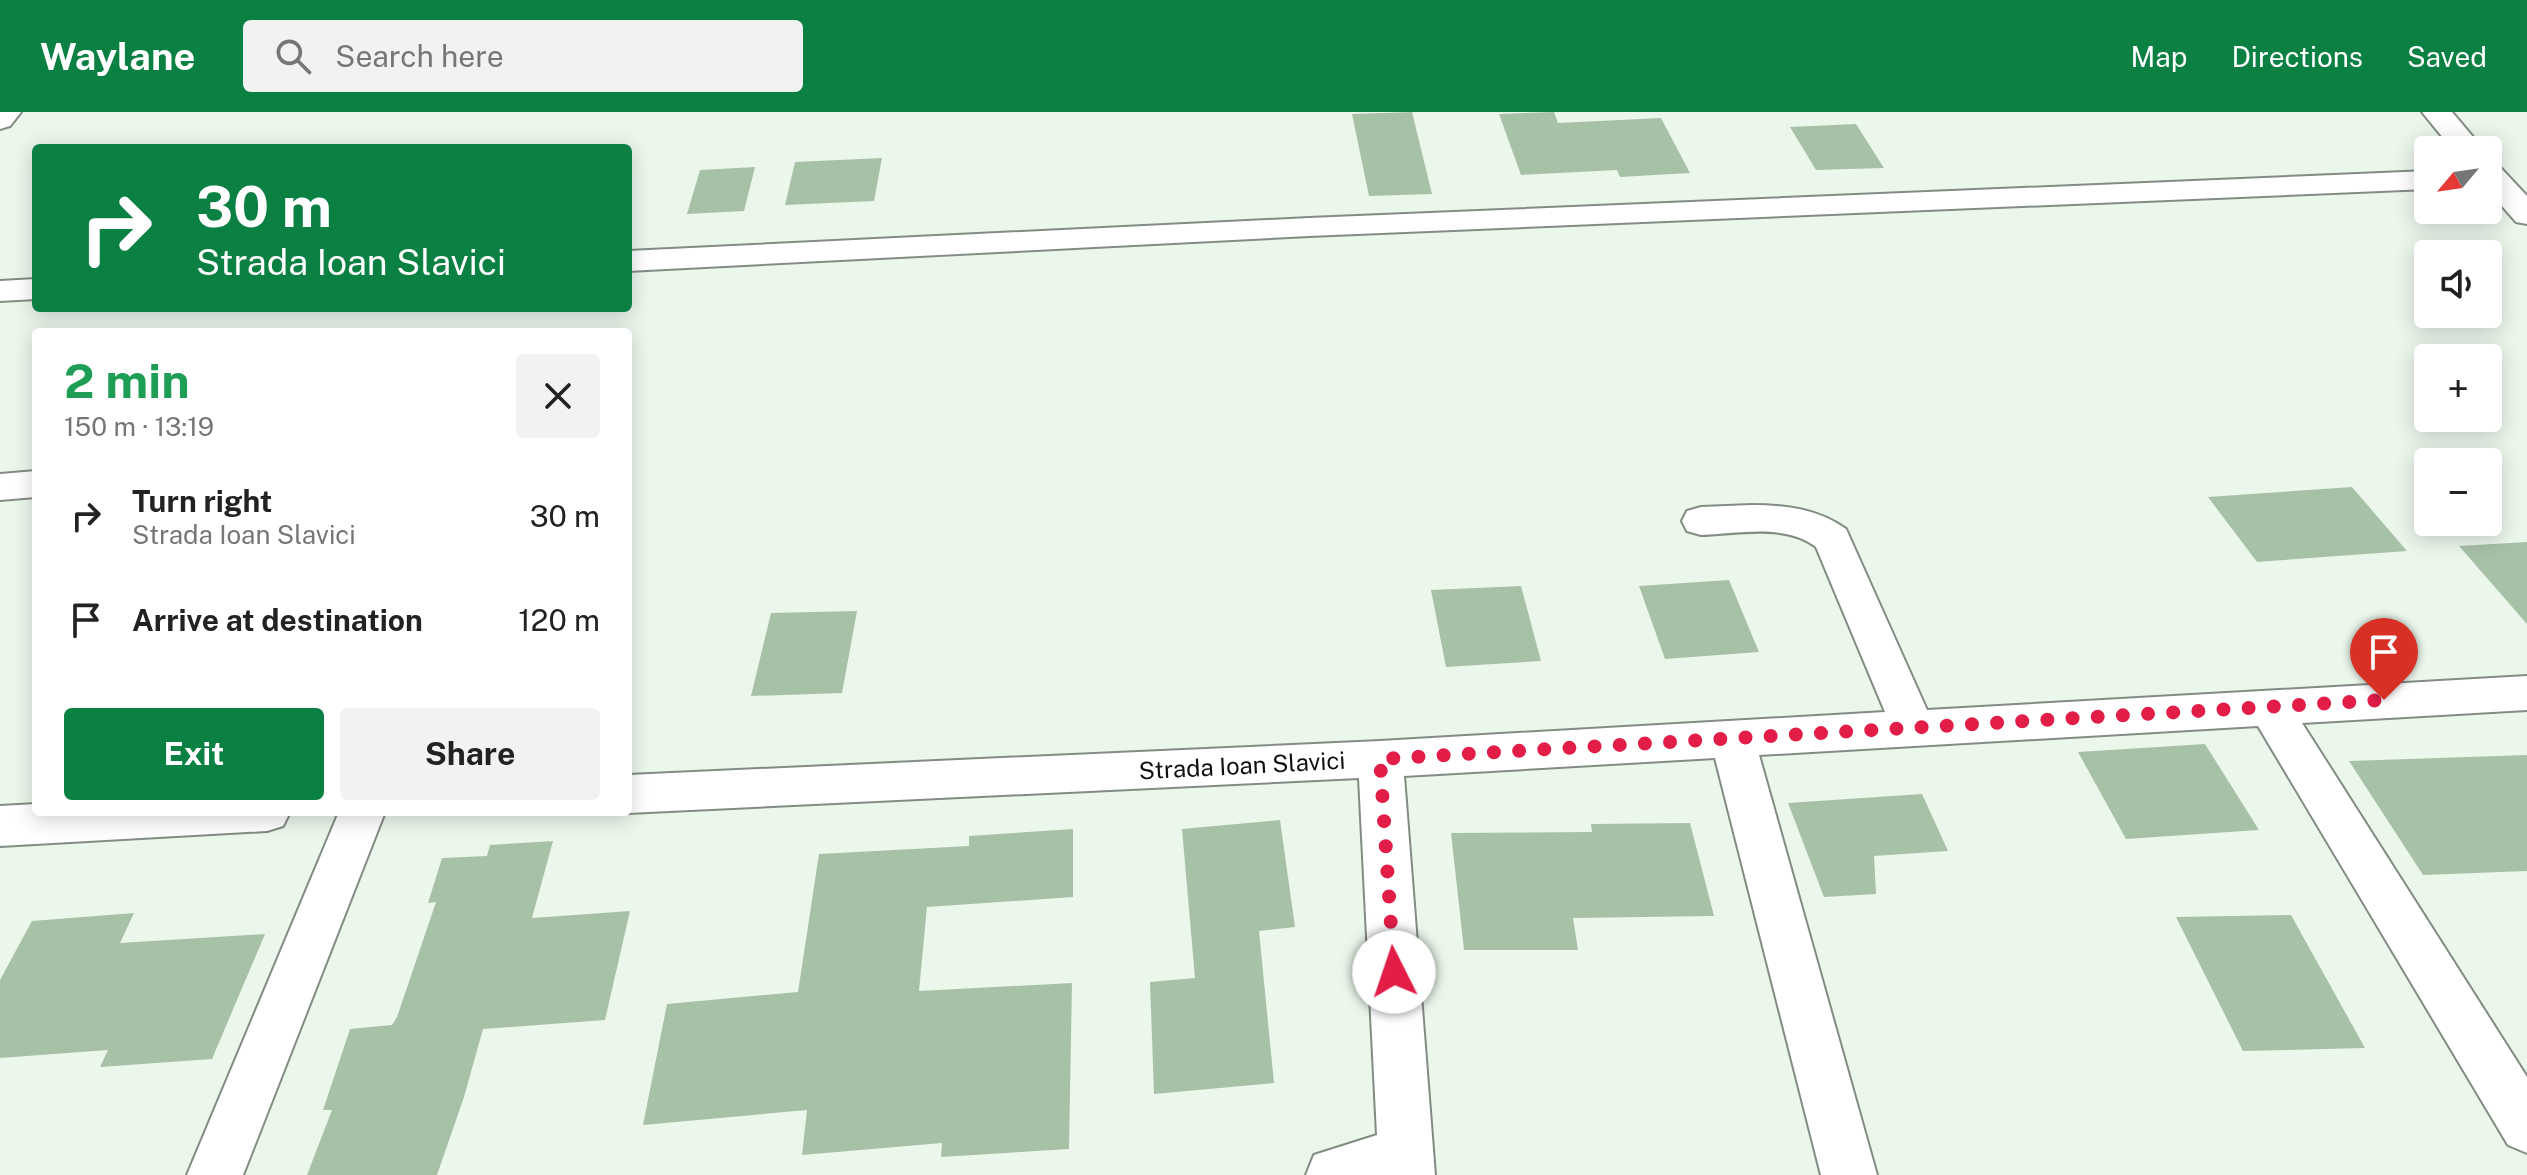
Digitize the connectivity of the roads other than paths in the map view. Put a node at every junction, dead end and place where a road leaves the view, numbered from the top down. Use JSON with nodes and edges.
{"nodes":[{"id":1,"x":7,"y":112,"type":"edge"},
{"id":2,"x":2436,"y":112,"type":"edge"},
{"id":3,"x":0,"y":120,"type":"edge"},
{"id":4,"x":2457,"y":136,"type":"edge"},
{"id":5,"x":2414,"y":181,"type":"edge"},
{"id":6,"x":2502,"y":189,"type":"edge"},
{"id":7,"x":2527,"y":215,"type":"edge"},
{"id":8,"x":632,"y":261,"type":"edge"},
{"id":9,"x":32,"y":289,"type":"edge"},
{"id":10,"x":0,"y":291,"type":"edge"},
{"id":11,"x":32,"y":484,"type":"edge"},
{"id":12,"x":0,"y":487,"type":"edge"},
{"id":13,"x":1701,"y":521,"type":"dead end"},
{"id":14,"x":2527,"y":693,"type":"edge"},
{"id":15,"x":2269,"y":707,"type":"junction"},
{"id":16,"x":1913,"y":727,"type":"junction"},
{"id":17,"x":1732,"y":737,"type":"junction"},
{"id":18,"x":1380,"y":759,"type":"junction"},
{"id":19,"x":632,"y":794,"type":"edge"},
{"id":20,"x":191,"y":816,"type":"edge"},
{"id":21,"x":360,"y":816,"type":"edge"},
{"id":22,"x":0,"y":826,"type":"edge"},
{"id":23,"x":2527,"y":1126,"type":"edge"},
{"id":24,"x":1406,"y":1165,"type":"edge"},
{"id":25,"x":215,"y":1175,"type":"edge"},
{"id":26,"x":1334,"y":1175,"type":"edge"},
{"id":27,"x":1849,"y":1175,"type":"edge"}],
"edges":[{"from":1,"to":3,"type":"street"},
{"from":2,"to":4,"type":"street"},
{"from":5,"to":8,"type":"street"},
{"from":6,"to":7,"type":"street"},
{"from":9,"to":10,"type":"street"},
{"from":11,"to":12,"type":"street"},
{"from":13,"to":16,"type":"street"},
{"from":14,"to":15,"type":"street","name":"Strada Ioan Slavici"},
{"from":15,"to":16,"type":"street","name":"Strada Ioan Slavici"},
{"from":15,"to":23,"type":"street"},
{"from":16,"to":17,"type":"street","name":"Strada Ioan Slavici"},
{"from":17,"to":18,"type":"street","name":"Strada Ioan Slavici"},
{"from":17,"to":27,"type":"street"},
{"from":18,"to":19,"type":"street","name":"Strada Ioan Slavici"},
{"from":18,"to":24,"type":"street"},
{"from":20,"to":22,"type":"street"},
{"from":21,"to":25,"type":"street"},
{"from":24,"to":26,"type":"street"}]}
